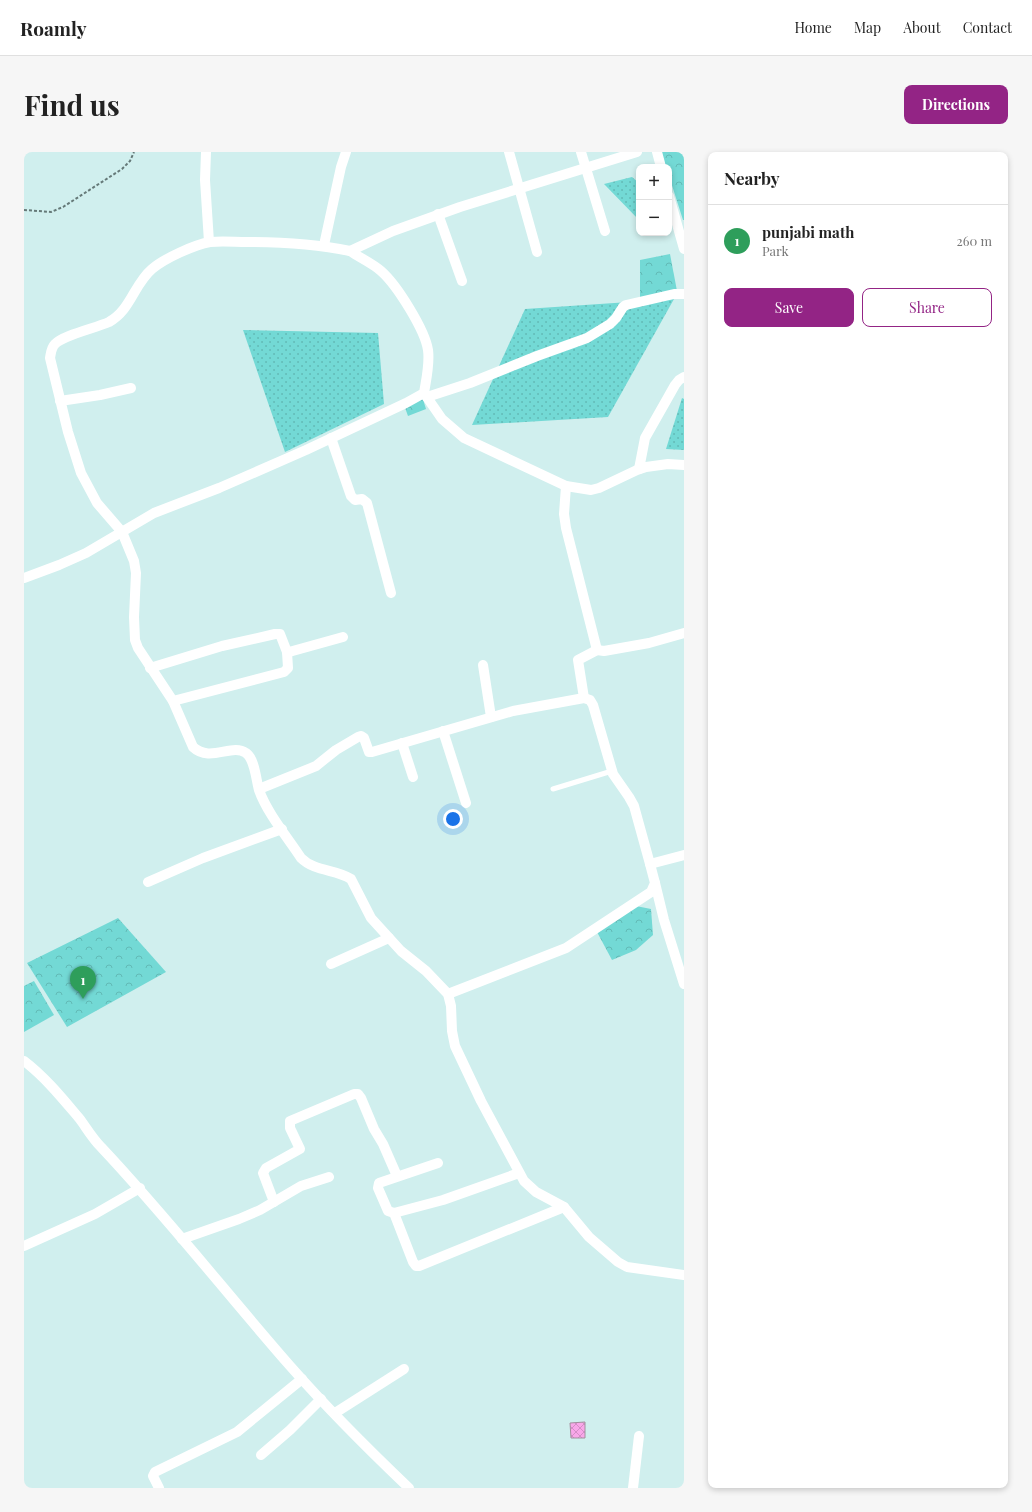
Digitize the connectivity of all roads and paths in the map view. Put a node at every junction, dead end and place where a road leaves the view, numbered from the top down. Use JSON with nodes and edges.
{"nodes":[{"id":1,"x":134,"y":152,"type":"edge"},
{"id":2,"x":206,"y":152,"type":"edge"},
{"id":3,"x":346,"y":152,"type":"edge"},
{"id":4,"x":509,"y":152,"type":"edge"},
{"id":5,"x":581,"y":152,"type":"edge"},
{"id":6,"x":637,"y":152,"type":"edge"},
{"id":7,"x":657,"y":152,"type":"edge"},
{"id":8,"x":660,"y":164,"type":"edge"},
{"id":9,"x":586,"y":168,"type":"junction"},
{"id":10,"x":519,"y":188,"type":"junction"},
{"id":11,"x":670,"y":200,"type":"edge"},
{"id":12,"x":24,"y":210,"type":"edge"},
{"id":13,"x":438,"y":214,"type":"junction"},
{"id":14,"x":605,"y":231,"type":"dead end"},
{"id":15,"x":209,"y":242,"type":"junction"},
{"id":16,"x":324,"y":245,"type":"junction"},
{"id":17,"x":684,"y":249,"type":"edge"},
{"id":18,"x":350,"y":251,"type":"junction"},
{"id":19,"x":537,"y":252,"type":"dead end"},
{"id":20,"x":462,"y":281,"type":"dead end"},
{"id":21,"x":684,"y":294,"type":"edge"},
{"id":22,"x":684,"y":376,"type":"edge"},
{"id":23,"x":131,"y":388,"type":"dead end"},
{"id":24,"x":425,"y":395,"type":"junction"},
{"id":25,"x":60,"y":401,"type":"junction"},
{"id":26,"x":331,"y":438,"type":"junction"},
{"id":27,"x":684,"y":465,"type":"edge"},
{"id":28,"x":639,"y":469,"type":"junction"},
{"id":29,"x":566,"y":486,"type":"junction"},
{"id":30,"x":122,"y":532,"type":"junction"},
{"id":31,"x":24,"y":578,"type":"edge"},
{"id":32,"x":391,"y":593,"type":"dead end"},
{"id":33,"x":684,"y":633,"type":"edge"},
{"id":34,"x":343,"y":637,"type":"dead end"},
{"id":35,"x":597,"y":650,"type":"junction"},
{"id":36,"x":287,"y":652,"type":"junction"},
{"id":37,"x":483,"y":665,"type":"dead end"},
{"id":38,"x":150,"y":668,"type":"junction"},
{"id":39,"x":584,"y":698,"type":"junction"},
{"id":40,"x":173,"y":701,"type":"junction"},
{"id":41,"x":492,"y":717,"type":"junction"},
{"id":42,"x":443,"y":731,"type":"junction"},
{"id":43,"x":402,"y":743,"type":"junction"},
{"id":44,"x":612,"y":771,"type":"junction"},
{"id":45,"x":413,"y":777,"type":"dead end"},
{"id":46,"x":259,"y":789,"type":"junction"},
{"id":47,"x":553,"y":789,"type":"dead end"},
{"id":48,"x":466,"y":803,"type":"dead end"},
{"id":49,"x":282,"y":828,"type":"junction"},
{"id":50,"x":684,"y":856,"type":"edge"},
{"id":51,"x":650,"y":864,"type":"junction"},
{"id":52,"x":148,"y":882,"type":"dead end"},
{"id":53,"x":654,"y":883,"type":"junction"},
{"id":54,"x":389,"y":938,"type":"junction"},
{"id":55,"x":332,"y":964,"type":"dead end"},
{"id":56,"x":684,"y":984,"type":"edge"},
{"id":57,"x":448,"y":994,"type":"junction"},
{"id":58,"x":24,"y":1061,"type":"edge"},
{"id":59,"x":438,"y":1163,"type":"dead end"},
{"id":60,"x":519,"y":1173,"type":"junction"},
{"id":61,"x":397,"y":1176,"type":"junction"},
{"id":62,"x":329,"y":1177,"type":"dead end"},
{"id":63,"x":140,"y":1188,"type":"junction"},
{"id":64,"x":274,"y":1202,"type":"junction"},
{"id":65,"x":564,"y":1207,"type":"junction"},
{"id":66,"x":394,"y":1213,"type":"junction"},
{"id":67,"x":182,"y":1239,"type":"junction"},
{"id":68,"x":24,"y":1246,"type":"edge"},
{"id":69,"x":684,"y":1275,"type":"edge"},
{"id":70,"x":404,"y":1369,"type":"dead end"},
{"id":71,"x":302,"y":1379,"type":"junction"},
{"id":72,"x":321,"y":1399,"type":"junction"},
{"id":73,"x":335,"y":1414,"type":"junction"},
{"id":74,"x":639,"y":1436,"type":"dead end"},
{"id":75,"x":261,"y":1455,"type":"dead end"},
{"id":76,"x":159,"y":1488,"type":"edge"},
{"id":77,"x":409,"y":1488,"type":"edge"},
{"id":78,"x":633,"y":1488,"type":"edge"}],
"edges":[{"from":1,"to":12,"type":"path"},
{"from":2,"to":15,"type":"street"},
{"from":3,"to":16,"type":"street"},
{"from":4,"to":10,"type":"street"},
{"from":5,"to":9,"type":"street"},
{"from":6,"to":9,"type":"street"},
{"from":7,"to":8,"type":"street"},
{"from":9,"to":10,"type":"street"},
{"from":9,"to":14,"type":"street"},
{"from":10,"to":13,"type":"street"},
{"from":10,"to":19,"type":"street"},
{"from":11,"to":17,"type":"street"},
{"from":13,"to":18,"type":"street"},
{"from":13,"to":20,"type":"street"},
{"from":15,"to":16,"type":"street"},
{"from":15,"to":25,"type":"street"},
{"from":16,"to":18,"type":"street"},
{"from":18,"to":24,"type":"street"},
{"from":21,"to":24,"type":"street"},
{"from":22,"to":28,"type":"street"},
{"from":23,"to":25,"type":"street"},
{"from":24,"to":26,"type":"street"},
{"from":24,"to":29,"type":"street"},
{"from":25,"to":30,"type":"street"},
{"from":26,"to":30,"type":"street"},
{"from":26,"to":32,"type":"street"},
{"from":27,"to":28,"type":"street"},
{"from":28,"to":29,"type":"street"},
{"from":29,"to":35,"type":"street"},
{"from":30,"to":31,"type":"street"},
{"from":30,"to":38,"type":"street"},
{"from":33,"to":35,"type":"street"},
{"from":34,"to":36,"type":"street"},
{"from":35,"to":39,"type":"street"},
{"from":36,"to":38,"type":"street"},
{"from":36,"to":40,"type":"street"},
{"from":37,"to":41,"type":"street"},
{"from":38,"to":40,"type":"street"},
{"from":39,"to":41,"type":"street"},
{"from":39,"to":44,"type":"street"},
{"from":40,"to":46,"type":"street"},
{"from":41,"to":42,"type":"street"},
{"from":42,"to":43,"type":"street"},
{"from":42,"to":48,"type":"street"},
{"from":43,"to":45,"type":"street"},
{"from":43,"to":46,"type":"street"},
{"from":44,"to":47,"type":"lane"},
{"from":44,"to":51,"type":"street"},
{"from":46,"to":49,"type":"street"},
{"from":49,"to":52,"type":"street"},
{"from":49,"to":54,"type":"street"},
{"from":50,"to":51,"type":"street"},
{"from":51,"to":53,"type":"street"},
{"from":53,"to":56,"type":"street"},
{"from":53,"to":57,"type":"street"},
{"from":54,"to":55,"type":"street"},
{"from":54,"to":57,"type":"street"},
{"from":57,"to":60,"type":"street"},
{"from":58,"to":63,"type":"street"},
{"from":59,"to":61,"type":"street"},
{"from":60,"to":65,"type":"street"},
{"from":60,"to":66,"type":"street"},
{"from":61,"to":64,"type":"street"},
{"from":61,"to":66,"type":"street"},
{"from":62,"to":64,"type":"street"},
{"from":63,"to":67,"type":"street"},
{"from":63,"to":68,"type":"street"},
{"from":64,"to":67,"type":"street"},
{"from":65,"to":66,"type":"street"},
{"from":65,"to":69,"type":"street"},
{"from":67,"to":71,"type":"street"},
{"from":70,"to":73,"type":"street"},
{"from":71,"to":72,"type":"street"},
{"from":71,"to":76,"type":"street"},
{"from":72,"to":73,"type":"street"},
{"from":72,"to":75,"type":"street"},
{"from":73,"to":77,"type":"street"},
{"from":74,"to":78,"type":"street"}]}
